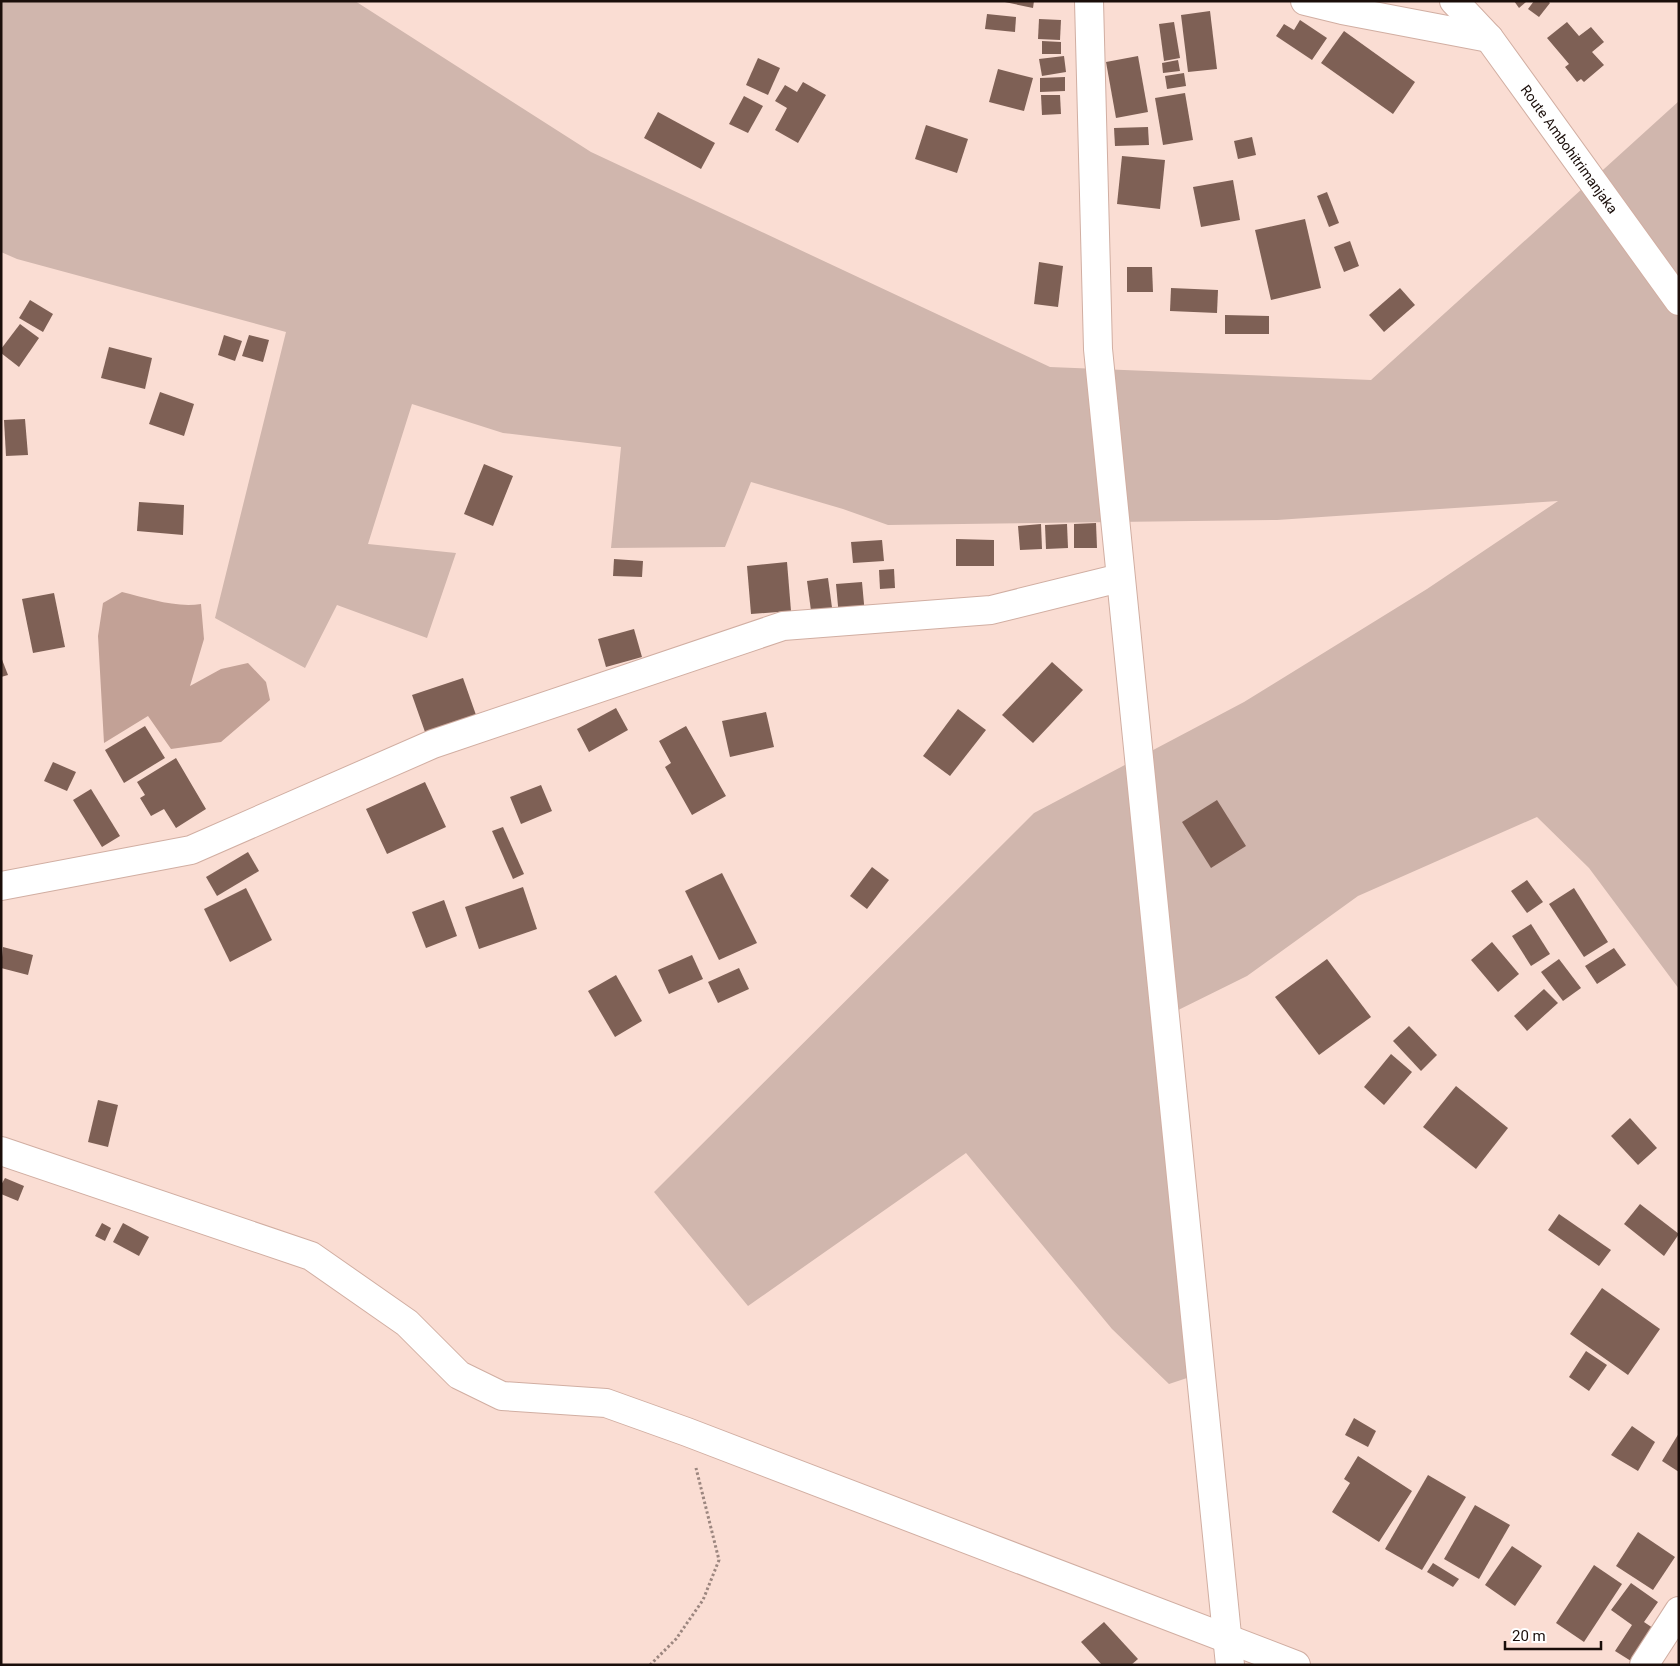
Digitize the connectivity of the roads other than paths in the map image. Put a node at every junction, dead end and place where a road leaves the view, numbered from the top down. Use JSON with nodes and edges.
{"nodes":[{"id":1,"x":1089,"y":1,"type":"edge"},
{"id":2,"x":1305,"y":1,"type":"edge"},
{"id":3,"x":1454,"y":1,"type":"edge"},
{"id":4,"x":1489,"y":38,"type":"junction"},
{"id":5,"x":1679,"y":301,"type":"edge"},
{"id":6,"x":1120,"y":578,"type":"junction"},
{"id":7,"x":1,"y":886,"type":"edge"},
{"id":8,"x":1,"y":1150,"type":"edge"},
{"id":9,"x":1679,"y":1611,"type":"edge"},
{"id":10,"x":1229,"y":1652,"type":"edge"},
{"id":11,"x":1296,"y":1665,"type":"edge"},
{"id":12,"x":1644,"y":1665,"type":"edge"}],
"edges":[{"from":1,"to":6,"type":"street"},
{"from":2,"to":4,"type":"street"},
{"from":3,"to":4,"type":"street","name":"Route Ambohitrimanjaka"},
{"from":4,"to":5,"type":"street","name":"Route Ambohitrimanjaka"},
{"from":6,"to":7,"type":"street"},
{"from":6,"to":10,"type":"street"},
{"from":8,"to":10,"type":"street"},
{"from":9,"to":12,"type":"street"},
{"from":10,"to":11,"type":"street"}]}
